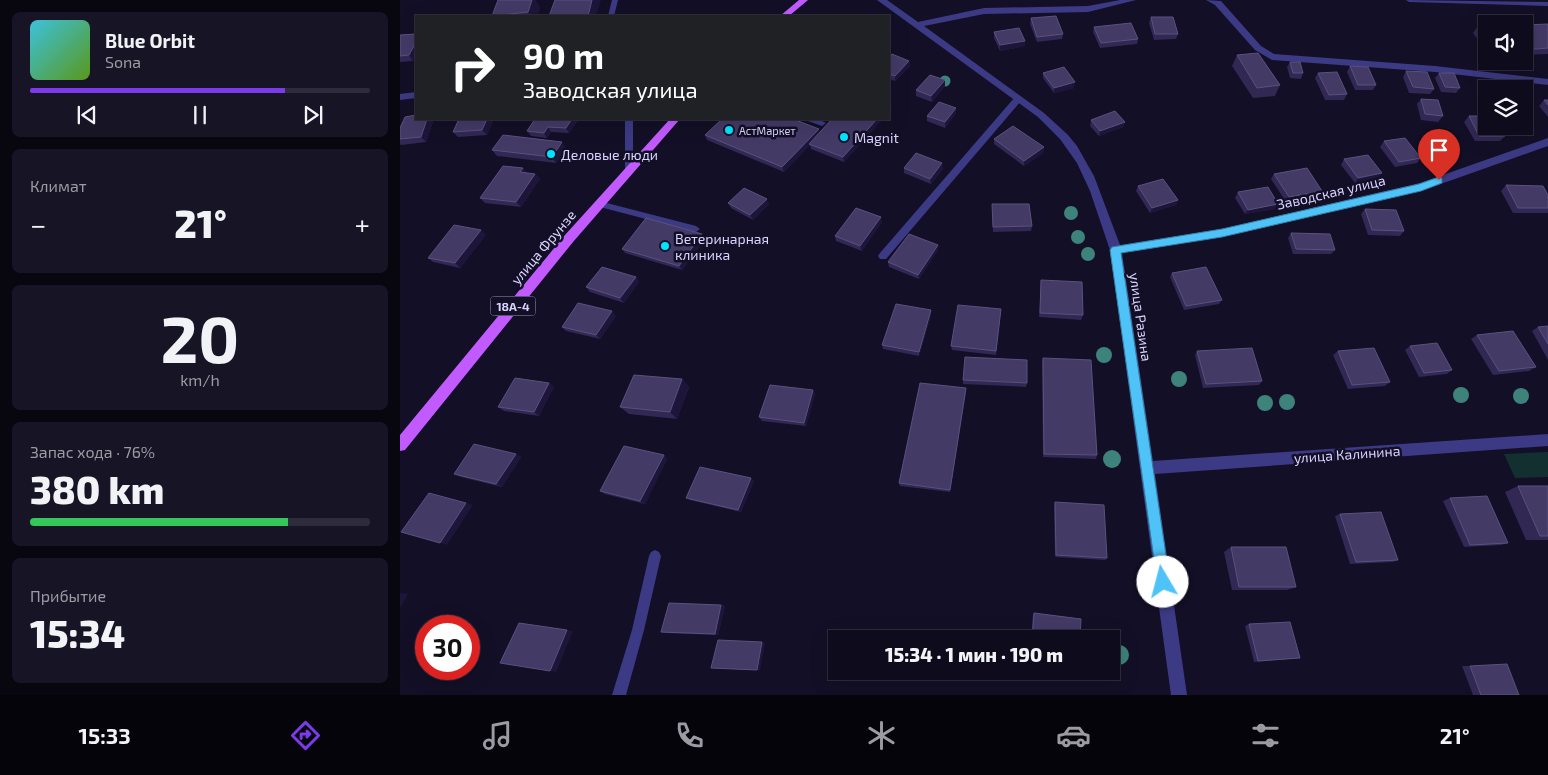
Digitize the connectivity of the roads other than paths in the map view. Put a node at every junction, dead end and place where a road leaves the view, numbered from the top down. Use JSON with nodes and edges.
{"nodes":[{"id":1,"x":615,"y":0,"type":"edge"},
{"id":2,"x":804,"y":0,"type":"edge"},
{"id":3,"x":881,"y":0,"type":"edge"},
{"id":4,"x":1132,"y":0,"type":"edge"},
{"id":5,"x":1210,"y":0,"type":"edge"},
{"id":6,"x":1409,"y":0,"type":"edge"},
{"id":7,"x":1548,"y":4,"type":"edge"},
{"id":8,"x":611,"y":15,"type":"edge"},
{"id":9,"x":785,"y":15,"type":"edge"},
{"id":10,"x":918,"y":25,"type":"junction"},
{"id":11,"x":1548,"y":82,"type":"edge"},
{"id":12,"x":415,"y":95,"type":"edge"},
{"id":13,"x":400,"y":97,"type":"edge"},
{"id":14,"x":1018,"y":99,"type":"junction"},
{"id":15,"x":629,"y":120,"type":"edge"},
{"id":16,"x":675,"y":120,"type":"edge"},
{"id":17,"x":814,"y":120,"type":"edge"},
{"id":18,"x":822,"y":123,"type":"dead end"},
{"id":19,"x":1548,"y":142,"type":"edge"},
{"id":20,"x":629,"y":169,"type":"junction"},
{"id":21,"x":599,"y":204,"type":"junction"},
{"id":22,"x":696,"y":229,"type":"dead end"},
{"id":23,"x":1116,"y":250,"type":"junction"},
{"id":24,"x":883,"y":256,"type":"dead end"},
{"id":25,"x":1548,"y":440,"type":"edge"},
{"id":26,"x":400,"y":446,"type":"edge"},
{"id":27,"x":1146,"y":468,"type":"junction"},
{"id":28,"x":655,"y":556,"type":"dead end"},
{"id":29,"x":619,"y":695,"type":"edge"},
{"id":30,"x":1179,"y":695,"type":"edge"}],
"edges":[{"from":1,"to":8,"type":"lane"},
{"from":2,"to":9,"type":"main road"},
{"from":3,"to":10,"type":"street","name":"улица Разина"},
{"from":4,"to":10,"type":"street"},
{"from":5,"to":11,"type":"street"},
{"from":6,"to":7,"type":"lane"},
{"from":10,"to":14,"type":"street","name":"улица Разина"},
{"from":12,"to":13,"type":"street"},
{"from":14,"to":23,"type":"street","name":"улица Разина"},
{"from":14,"to":24,"type":"lane"},
{"from":15,"to":20,"type":"lane"},
{"from":16,"to":20,"type":"main road","name":"улица Фрунзе","number":"18А-4"},
{"from":17,"to":18,"type":"lane"},
{"from":19,"to":23,"type":"street","name":"Заводская улица"},
{"from":20,"to":21,"type":"main road","name":"улица Фрунзе","number":"18А-4"},
{"from":21,"to":22,"type":"lane"},
{"from":21,"to":26,"type":"main road","name":"улица Фрунзе","number":"18А-4"},
{"from":23,"to":27,"type":"street","name":"улица Разина"},
{"from":25,"to":27,"type":"street","name":"улица Калинина"},
{"from":27,"to":30,"type":"street","name":"улица Разина"},
{"from":28,"to":29,"type":"lane"}]}
